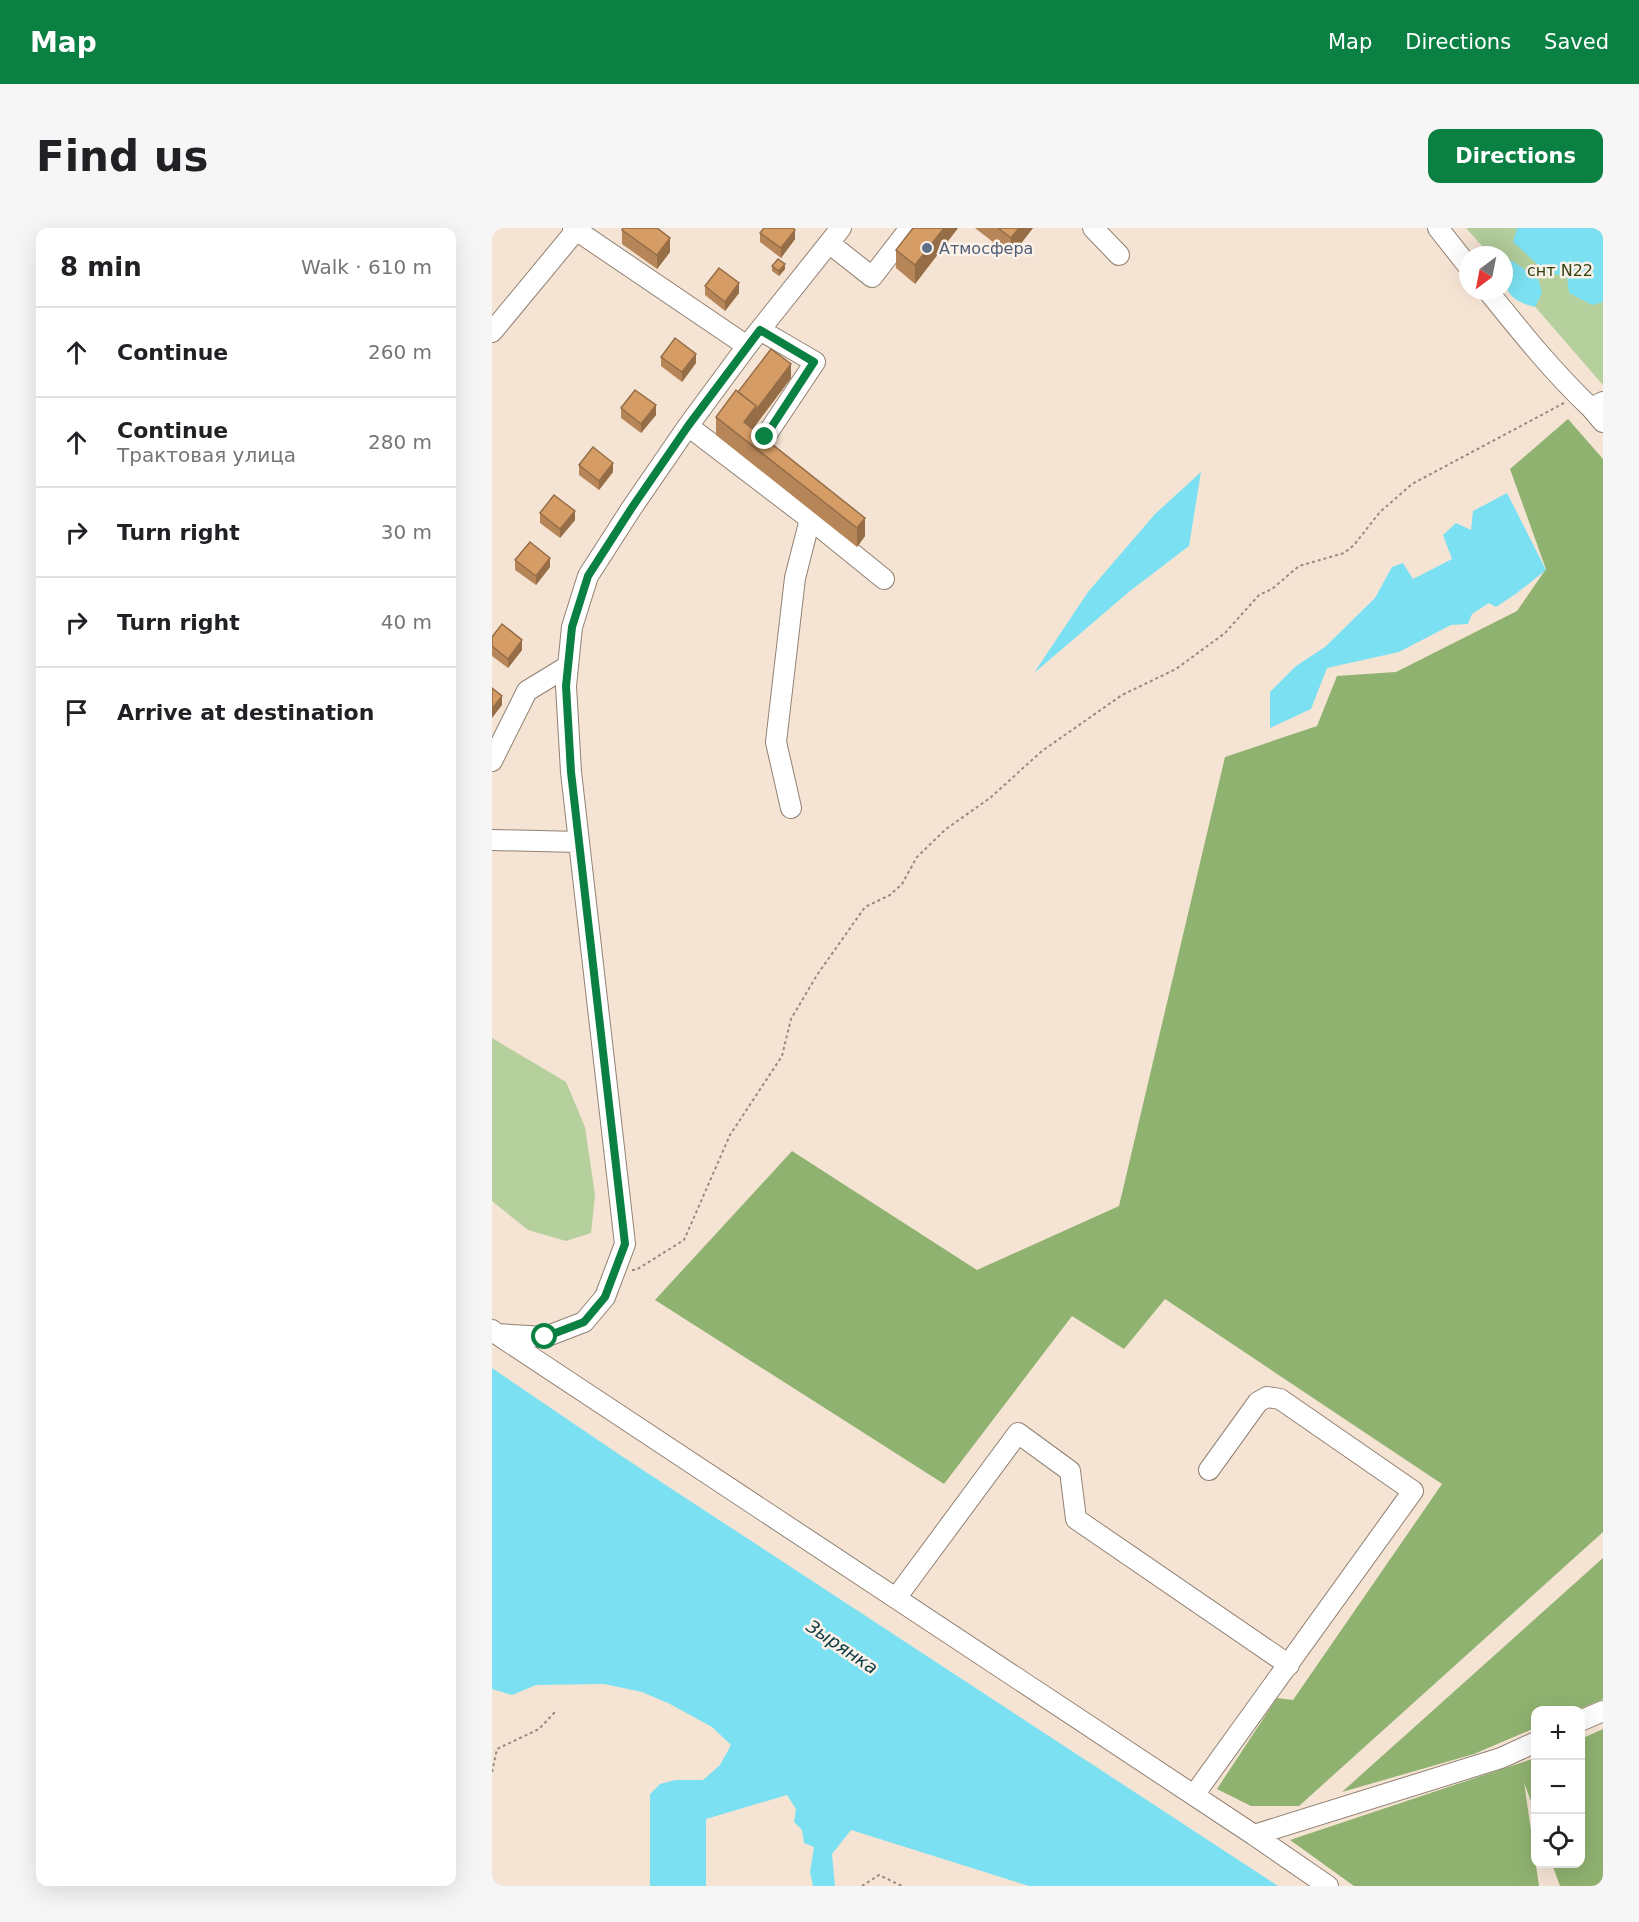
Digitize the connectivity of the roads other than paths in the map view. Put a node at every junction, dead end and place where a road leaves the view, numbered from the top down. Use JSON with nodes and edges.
{"nodes":[{"id":1,"x":910,"y":228,"type":"edge"},
{"id":2,"x":1094,"y":228,"type":"edge"},
{"id":3,"x":1438,"y":228,"type":"edge"},
{"id":4,"x":576,"y":229,"type":"edge"},
{"id":5,"x":835,"y":235,"type":"edge"},
{"id":6,"x":1119,"y":255,"type":"dead end"},
{"id":7,"x":1459,"y":255,"type":"edge"},
{"id":8,"x":1495,"y":300,"type":"edge"},
{"id":9,"x":760,"y":330,"type":"junction"},
{"id":10,"x":492,"y":332,"type":"edge"},
{"id":11,"x":747,"y":346,"type":"junction"},
{"id":12,"x":1599,"y":411,"type":"edge"},
{"id":13,"x":688,"y":426,"type":"junction"},
{"id":14,"x":765,"y":437,"type":"edge"},
{"id":15,"x":810,"y":519,"type":"junction"},
{"id":16,"x":884,"y":579,"type":"dead end"},
{"id":17,"x":568,"y":666,"type":"junction"},
{"id":18,"x":492,"y":761,"type":"edge"},
{"id":19,"x":791,"y":808,"type":"dead end"},
{"id":20,"x":492,"y":840,"type":"edge"},
{"id":21,"x":579,"y":842,"type":"junction"},
{"id":22,"x":495,"y":1332,"type":"edge"},
{"id":23,"x":1209,"y":1470,"type":"dead end"},
{"id":24,"x":896,"y":1598,"type":"junction"},
{"id":25,"x":1289,"y":1665,"type":"junction"},
{"id":26,"x":1603,"y":1711,"type":"edge"},
{"id":27,"x":1585,"y":1719,"type":"edge"},
{"id":28,"x":1531,"y":1744,"type":"edge"},
{"id":29,"x":1194,"y":1795,"type":"junction"},
{"id":30,"x":1254,"y":1835,"type":"junction"},
{"id":31,"x":1329,"y":1886,"type":"edge"}],
"edges":[{"from":1,"to":5,"type":"street"},
{"from":2,"to":6,"type":"street"},
{"from":3,"to":7,"type":"street"},
{"from":4,"to":10,"type":"street"},
{"from":4,"to":11,"type":"street"},
{"from":5,"to":9,"type":"street"},
{"from":8,"to":12,"type":"street"},
{"from":9,"to":11,"type":"street"},
{"from":9,"to":14,"type":"street"},
{"from":11,"to":13,"type":"street"},
{"from":13,"to":15,"type":"street"},
{"from":13,"to":17,"type":"street"},
{"from":15,"to":16,"type":"street"},
{"from":15,"to":19,"type":"street"},
{"from":17,"to":18,"type":"street"},
{"from":17,"to":21,"type":"street"},
{"from":20,"to":21,"type":"street"},
{"from":21,"to":22,"type":"street"},
{"from":22,"to":24,"type":"street"},
{"from":23,"to":25,"type":"street"},
{"from":24,"to":25,"type":"street"},
{"from":24,"to":29,"type":"street"},
{"from":25,"to":29,"type":"street"},
{"from":26,"to":27,"type":"street"},
{"from":28,"to":30,"type":"street"},
{"from":29,"to":30,"type":"street"},
{"from":30,"to":31,"type":"street"}]}
